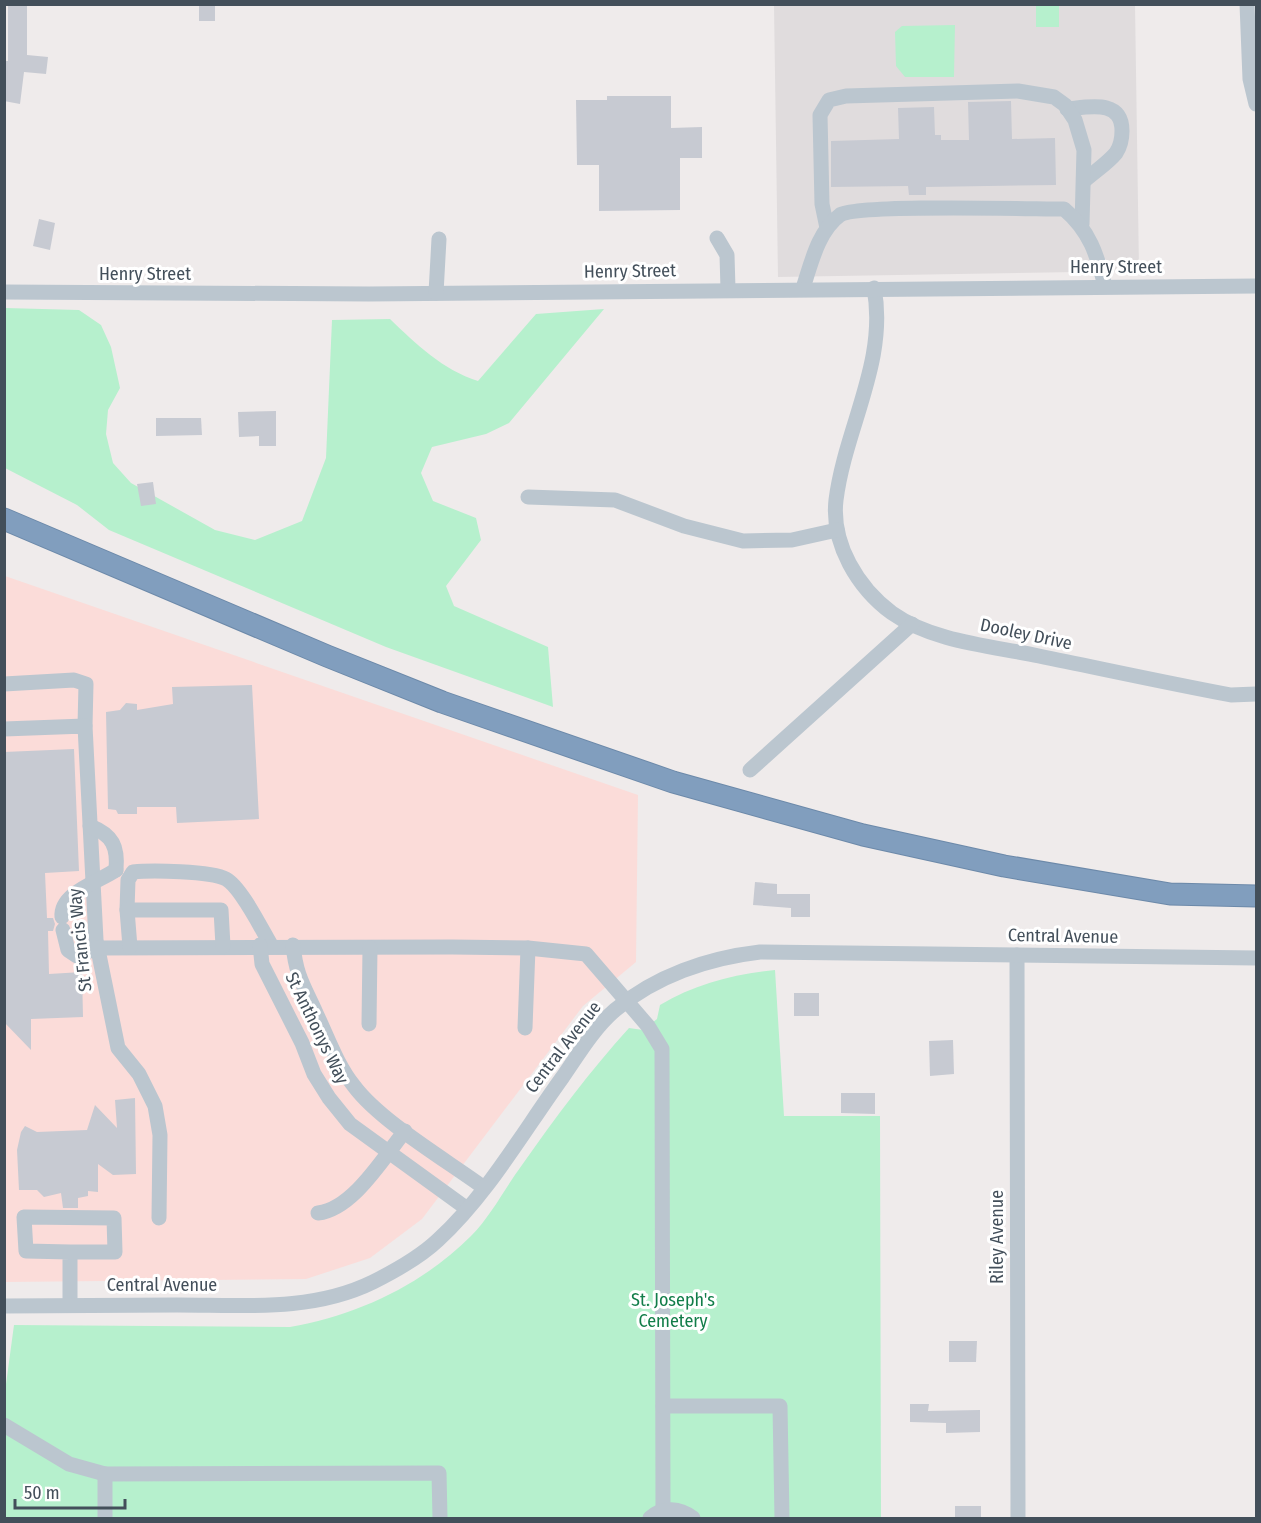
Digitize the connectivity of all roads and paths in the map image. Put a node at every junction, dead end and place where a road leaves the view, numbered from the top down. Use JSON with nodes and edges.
{"nodes":[{"id":1,"x":1247,"y":4,"type":"edge"},
{"id":2,"x":1257,"y":104,"type":"edge"},
{"id":3,"x":1067,"y":109,"type":"junction"},
{"id":4,"x":1084,"y":181,"type":"junction"},
{"id":5,"x":1082,"y":224,"type":"junction"},
{"id":6,"x":827,"y":228,"type":"junction"},
{"id":7,"x":717,"y":238,"type":"dead end"},
{"id":8,"x":440,"y":239,"type":"dead end"},
{"id":9,"x":1105,"y":286,"type":"junction"},
{"id":10,"x":1257,"y":286,"type":"edge"},
{"id":11,"x":803,"y":288,"type":"junction"},
{"id":12,"x":874,"y":288,"type":"junction"},
{"id":13,"x":728,"y":289,"type":"junction"},
{"id":14,"x":4,"y":292,"type":"edge"},
{"id":15,"x":436,"y":293,"type":"junction"},
{"id":16,"x":528,"y":497,"type":"dead end"},
{"id":17,"x":4,"y":519,"type":"edge"},
{"id":18,"x":837,"y":530,"type":"junction"},
{"id":19,"x":912,"y":624,"type":"junction"},
{"id":20,"x":4,"y":684,"type":"edge"},
{"id":21,"x":1257,"y":694,"type":"edge"},
{"id":22,"x":85,"y":726,"type":"junction"},
{"id":23,"x":4,"y":729,"type":"edge"},
{"id":24,"x":750,"y":770,"type":"dead end"},
{"id":25,"x":90,"y":826,"type":"junction"},
{"id":26,"x":122,"y":875,"type":"junction"},
{"id":27,"x":93,"y":885,"type":"junction"},
{"id":28,"x":1257,"y":896,"type":"edge"},
{"id":29,"x":128,"y":910,"type":"junction"},
{"id":30,"x":266,"y":945,"type":"junction"},
{"id":31,"x":293,"y":945,"type":"junction"},
{"id":32,"x":223,"y":946,"type":"junction"},
{"id":33,"x":130,"y":947,"type":"junction"},
{"id":34,"x":97,"y":948,"type":"junction"},
{"id":35,"x":370,"y":948,"type":"junction"},
{"id":36,"x":528,"y":948,"type":"junction"},
{"id":37,"x":1257,"y":950,"type":"edge"},
{"id":38,"x":1017,"y":955,"type":"junction"},
{"id":39,"x":1231,"y":958,"type":"junction"},
{"id":40,"x":1257,"y":958,"type":"edge"},
{"id":41,"x":628,"y":1001,"type":"junction"},
{"id":42,"x":369,"y":1024,"type":"dead end"},
{"id":43,"x":525,"y":1028,"type":"dead end"},
{"id":44,"x":405,"y":1131,"type":"junction"},
{"id":45,"x":387,"y":1153,"type":"junction"},
{"id":46,"x":483,"y":1187,"type":"junction"},
{"id":47,"x":466,"y":1208,"type":"junction"},
{"id":48,"x":318,"y":1213,"type":"dead end"},
{"id":49,"x":159,"y":1218,"type":"dead end"},
{"id":50,"x":70,"y":1252,"type":"junction"},
{"id":51,"x":70,"y":1305,"type":"junction"},
{"id":52,"x":4,"y":1306,"type":"edge"},
{"id":53,"x":663,"y":1406,"type":"junction"},
{"id":54,"x":4,"y":1425,"type":"edge"},
{"id":55,"x":105,"y":1474,"type":"junction"},
{"id":56,"x":657,"y":1514,"type":"edge"},
{"id":57,"x":105,"y":1518,"type":"edge"},
{"id":58,"x":440,"y":1518,"type":"edge"},
{"id":59,"x":693,"y":1518,"type":"edge"},
{"id":60,"x":782,"y":1518,"type":"edge"},
{"id":61,"x":1018,"y":1518,"type":"edge"}],
"edges":[{"from":1,"to":2,"type":"street"},
{"from":3,"to":4,"type":"street"},
{"from":3,"to":4,"type":"street"},
{"from":3,"to":6,"type":"street"},
{"from":4,"to":5,"type":"street"},
{"from":5,"to":6,"type":"street"},
{"from":5,"to":9,"type":"street"},
{"from":6,"to":11,"type":"street"},
{"from":7,"to":13,"type":"street"},
{"from":8,"to":15,"type":"street"},
{"from":9,"to":10,"type":"street","name":"Henry Street"},
{"from":9,"to":12,"type":"street","name":"Henry Street"},
{"from":11,"to":12,"type":"street","name":"Henry Street"},
{"from":11,"to":13,"type":"street","name":"Henry Street"},
{"from":12,"to":18,"type":"street","name":"Dooley Drive"},
{"from":13,"to":15,"type":"street","name":"Henry Street"},
{"from":14,"to":15,"type":"street","name":"Henry Street"},
{"from":16,"to":18,"type":"street"},
{"from":17,"to":28,"type":"highway"},
{"from":18,"to":19,"type":"street","name":"Dooley Drive"},
{"from":19,"to":21,"type":"street","name":"Dooley Drive"},
{"from":19,"to":24,"type":"street"},
{"from":20,"to":22,"type":"street","name":"St Francis Way"},
{"from":22,"to":23,"type":"street"},
{"from":22,"to":25,"type":"street","name":"St Francis Way"},
{"from":25,"to":26,"type":"street"},
{"from":25,"to":27,"type":"street","name":"St Francis Way"},
{"from":26,"to":27,"type":"street"},
{"from":26,"to":29,"type":"street"},
{"from":26,"to":30,"type":"street","name":"St Anthonys Way"},
{"from":27,"to":34,"type":"street","name":"St Francis Way"},
{"from":27,"to":34,"type":"street"},
{"from":29,"to":32,"type":"street"},
{"from":29,"to":33,"type":"street"},
{"from":30,"to":31,"type":"street"},
{"from":30,"to":32,"type":"street"},
{"from":30,"to":45,"type":"street","name":"St Anthonys Way"},
{"from":31,"to":35,"type":"street"},
{"from":31,"to":44,"type":"street","name":"St Anthonys Way"},
{"from":32,"to":33,"type":"street"},
{"from":33,"to":34,"type":"street"},
{"from":34,"to":49,"type":"street","name":"St Francis Way"},
{"from":35,"to":36,"type":"street"},
{"from":35,"to":42,"type":"street"},
{"from":36,"to":41,"type":"street"},
{"from":36,"to":43,"type":"street"},
{"from":37,"to":39,"type":"street"},
{"from":38,"to":39,"type":"street","name":"Central Avenue"},
{"from":38,"to":41,"type":"street","name":"Central Avenue"},
{"from":38,"to":61,"type":"street","name":"Riley Avenue"},
{"from":39,"to":40,"type":"street","name":"Central Avenue"},
{"from":41,"to":46,"type":"street","name":"Central Avenue"},
{"from":41,"to":53,"type":"street"},
{"from":44,"to":45,"type":"street"},
{"from":44,"to":46,"type":"street","name":"St Anthonys Way"},
{"from":45,"to":47,"type":"street","name":"St Anthonys Way"},
{"from":45,"to":48,"type":"street"},
{"from":46,"to":47,"type":"street","name":"Central Avenue"},
{"from":47,"to":51,"type":"street","name":"Central Avenue"},
{"from":50,"to":50,"type":"street"},
{"from":50,"to":51,"type":"street"},
{"from":51,"to":52,"type":"street","name":"Central Avenue"},
{"from":53,"to":56,"type":"street"},
{"from":53,"to":60,"type":"street"},
{"from":54,"to":55,"type":"street"},
{"from":55,"to":57,"type":"street"},
{"from":55,"to":58,"type":"street"},
{"from":56,"to":59,"type":"street"}]}
